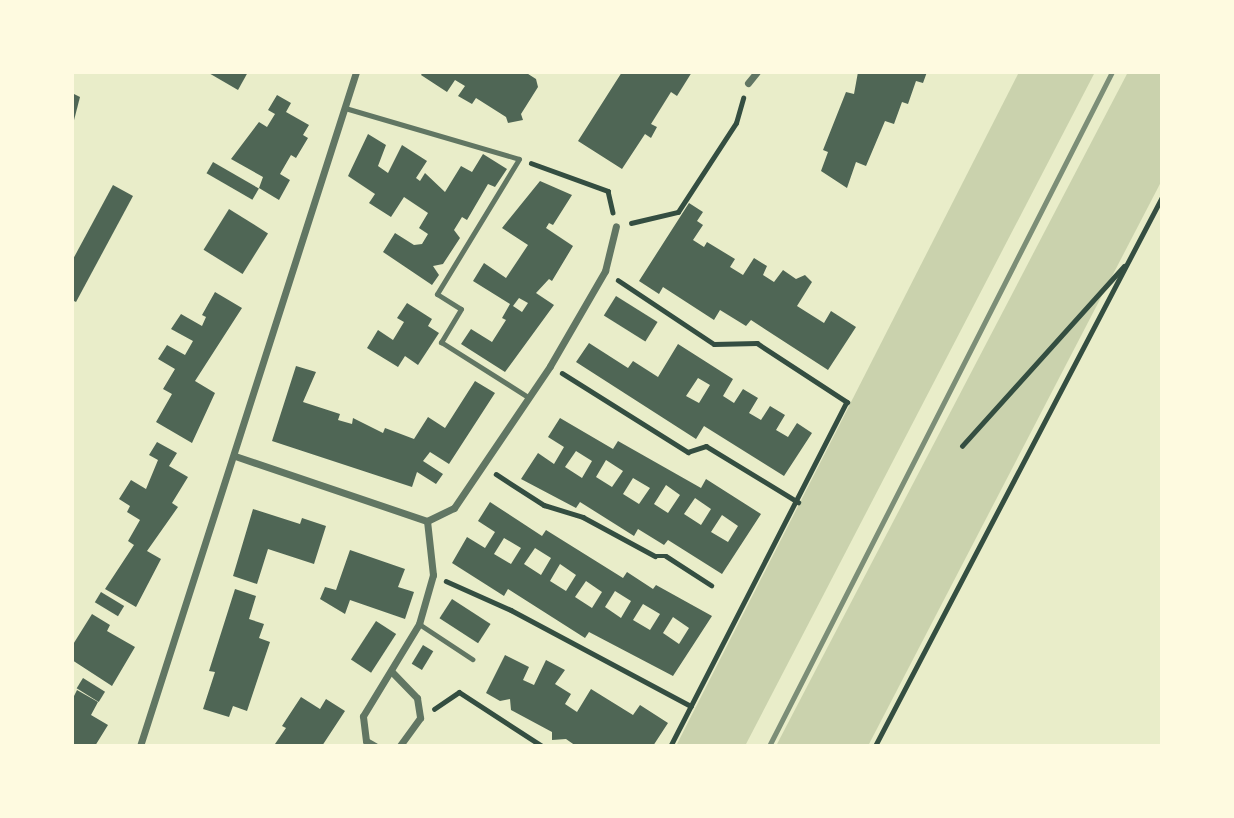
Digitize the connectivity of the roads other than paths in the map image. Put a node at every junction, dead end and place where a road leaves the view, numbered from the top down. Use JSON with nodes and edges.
{"nodes":[{"id":1,"x":356,"y":72,"type":"edge"},
{"id":2,"x":757,"y":72,"type":"edge"},
{"id":3,"x":748,"y":83,"type":"road end"},
{"id":4,"x":345,"y":108,"type":"junction"},
{"id":5,"x":616,"y":226,"type":"road end"},
{"id":6,"x":528,"y":397,"type":"junction"},
{"id":7,"x":235,"y":456,"type":"junction"},
{"id":8,"x":427,"y":521,"type":"junction"},
{"id":9,"x":419,"y":624,"type":"junction"},
{"id":10,"x":472,"y":659,"type":"dead end"},
{"id":11,"x":392,"y":672,"type":"junction"},
{"id":12,"x":141,"y":746,"type":"edge"},
{"id":13,"x":375,"y":746,"type":"edge"},
{"id":14,"x":400,"y":746,"type":"edge"}],
"edges":[{"from":1,"to":4,"type":"street"},
{"from":2,"to":3,"type":"street"},
{"from":4,"to":6,"type":"lane"},
{"from":4,"to":7,"type":"street"},
{"from":5,"to":6,"type":"street"},
{"from":6,"to":8,"type":"street"},
{"from":7,"to":8,"type":"street"},
{"from":7,"to":12,"type":"street"},
{"from":8,"to":9,"type":"street"},
{"from":9,"to":10,"type":"lane"},
{"from":9,"to":11,"type":"street"},
{"from":11,"to":13,"type":"street"},
{"from":11,"to":14,"type":"street"}]}
